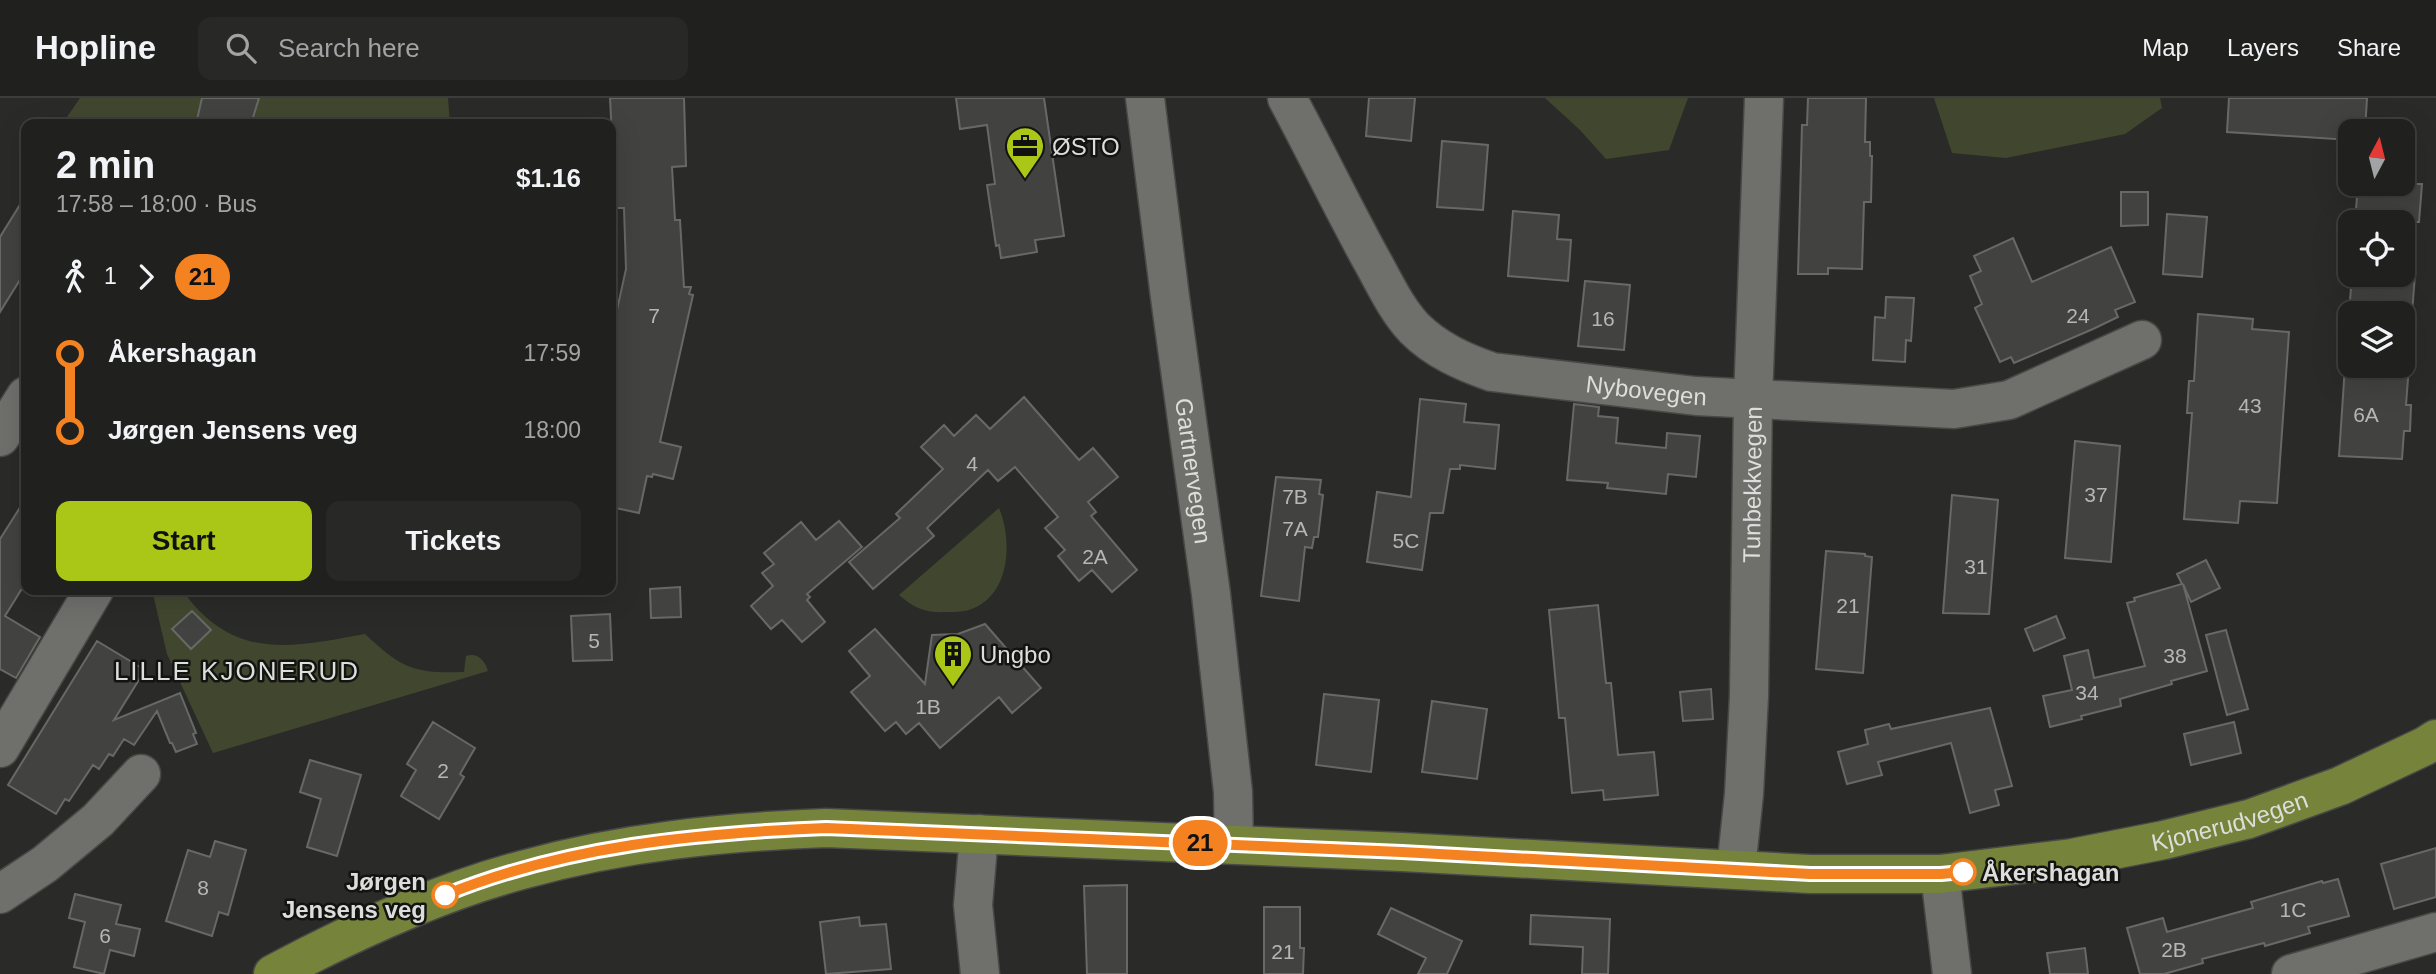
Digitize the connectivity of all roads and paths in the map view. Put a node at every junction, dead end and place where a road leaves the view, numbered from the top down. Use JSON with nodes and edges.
{"nodes":[{"id":1,"x":1145,"y":98,"type":"edge"},
{"id":2,"x":1287,"y":98,"type":"edge"},
{"id":3,"x":1764,"y":98,"type":"edge"},
{"id":4,"x":2142,"y":340,"type":"dead end"},
{"id":5,"x":1753,"y":400,"type":"junction"},
{"id":6,"x":21,"y":404,"type":"edge"},
{"id":7,"x":0,"y":436,"type":"edge"},
{"id":8,"x":91,"y":595,"type":"edge"},
{"id":9,"x":2436,"y":739,"type":"edge"},
{"id":10,"x":0,"y":748,"type":"edge"},
{"id":11,"x":141,"y":774,"type":"dead end"},
{"id":12,"x":979,"y":834,"type":"junction"},
{"id":13,"x":1234,"y":844,"type":"junction"},
{"id":14,"x":1736,"y":869,"type":"junction"},
{"id":15,"x":1941,"y":874,"type":"junction"},
{"id":16,"x":0,"y":894,"type":"edge"},
{"id":17,"x":2436,"y":932,"type":"edge"},
{"id":18,"x":273,"y":974,"type":"edge"},
{"id":19,"x":980,"y":974,"type":"edge"},
{"id":20,"x":1952,"y":974,"type":"edge"},
{"id":21,"x":2291,"y":974,"type":"edge"}],
"edges":[{"from":1,"to":13,"type":"street","name":"Gartnervegen"},
{"from":2,"to":5,"type":"street","name":"Nybovegen"},
{"from":3,"to":5,"type":"street","name":"Tunbekkvegen"},
{"from":4,"to":5,"type":"street","name":"Nybovegen"},
{"from":5,"to":14,"type":"street","name":"Tunbekkvegen"},
{"from":6,"to":7,"type":"street"},
{"from":8,"to":10,"type":"street"},
{"from":9,"to":15,"type":"main road","name":"Kjonerudvegen"},
{"from":11,"to":16,"type":"street"},
{"from":12,"to":13,"type":"main road","name":"Kjonerudvegen"},
{"from":12,"to":18,"type":"main road","name":"Kjonerudvegen"},
{"from":12,"to":19,"type":"street"},
{"from":13,"to":14,"type":"main road","name":"Kjonerudvegen"},
{"from":14,"to":15,"type":"main road","name":"Kjonerudvegen"},
{"from":15,"to":20,"type":"street"},
{"from":17,"to":21,"type":"street"}]}
